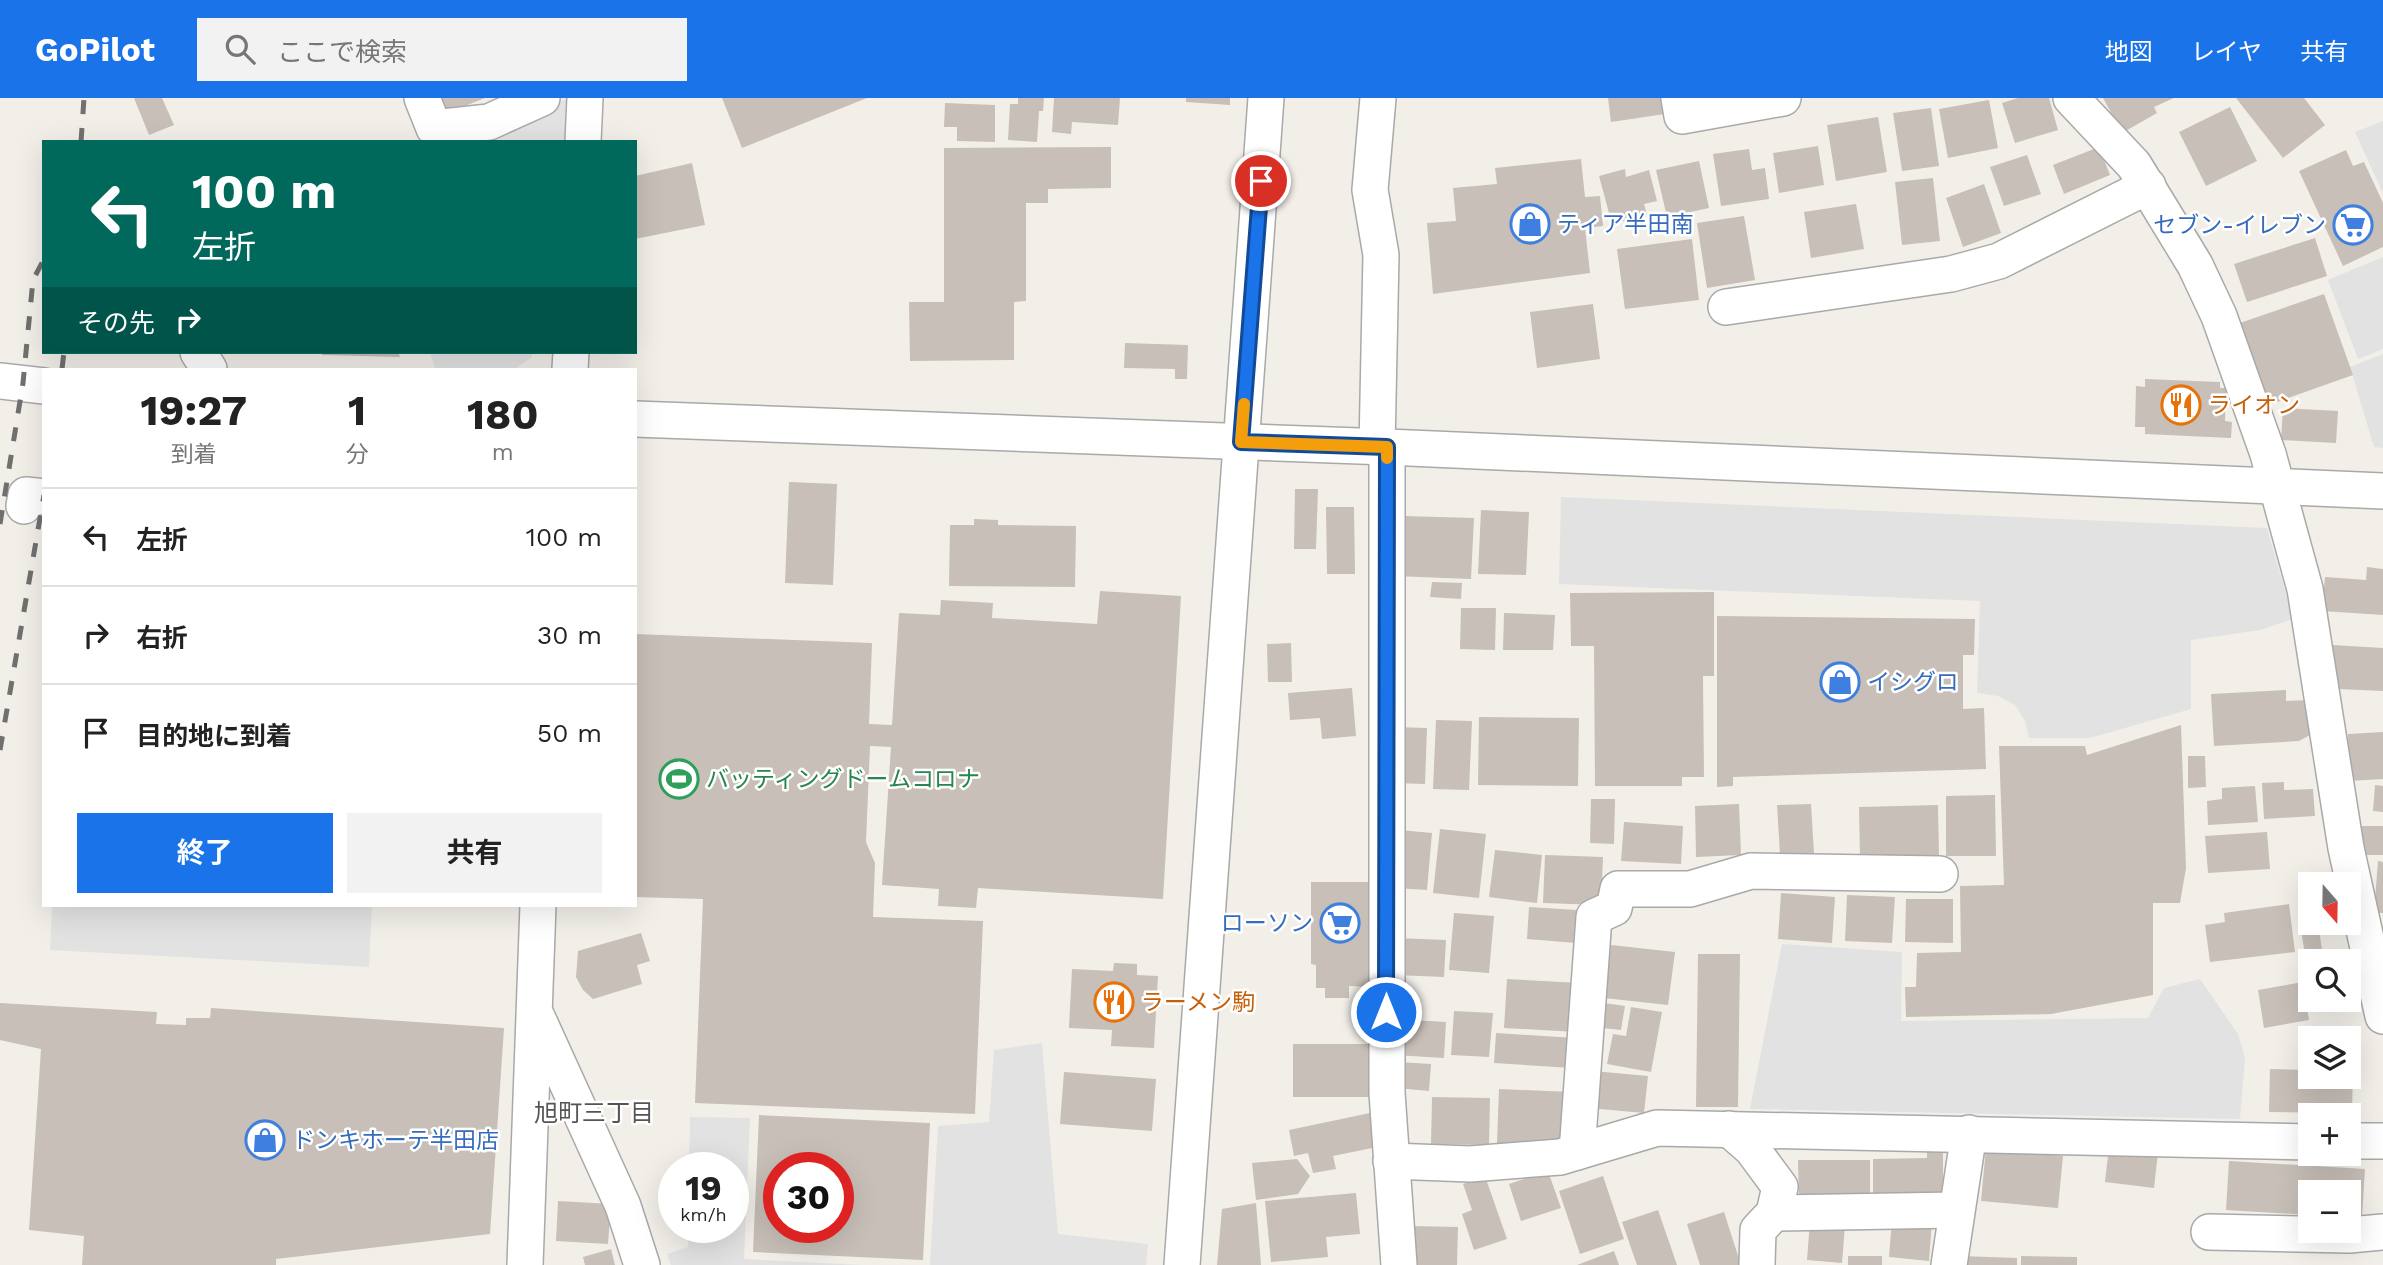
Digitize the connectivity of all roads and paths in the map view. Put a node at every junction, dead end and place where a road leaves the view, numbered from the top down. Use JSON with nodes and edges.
{"nodes":[{"id":1,"x":422,"y":98,"type":"edge"},
{"id":2,"x":542,"y":98,"type":"edge"},
{"id":3,"x":585,"y":98,"type":"edge"},
{"id":4,"x":1266,"y":98,"type":"edge"},
{"id":5,"x":1378,"y":98,"type":"edge"},
{"id":6,"x":1679,"y":98,"type":"edge"},
{"id":7,"x":1783,"y":98,"type":"edge"},
{"id":8,"x":2071,"y":98,"type":"edge"},
{"id":9,"x":583,"y":140,"type":"edge"},
{"id":10,"x":2148,"y":187,"type":"junction"},
{"id":11,"x":1726,"y":307,"type":"dead end"},
{"id":12,"x":0,"y":381,"type":"edge"},
{"id":13,"x":42,"y":386,"type":"edge"},
{"id":14,"x":637,"y":419,"type":"edge"},
{"id":15,"x":1241,"y":442,"type":"junction"},
{"id":16,"x":1382,"y":447,"type":"junction"},
{"id":17,"x":2277,"y":487,"type":"junction"},
{"id":18,"x":2383,"y":491,"type":"edge"},
{"id":19,"x":1940,"y":874,"type":"dead end"},
{"id":20,"x":538,"y":907,"type":"edge"},
{"id":21,"x":534,"y":1010,"type":"junction"},
{"id":22,"x":2383,"y":1016,"type":"edge"},
{"id":23,"x":1729,"y":1129,"type":"junction"},
{"id":24,"x":1969,"y":1133,"type":"junction"},
{"id":25,"x":2361,"y":1141,"type":"edge"},
{"id":26,"x":2383,"y":1141,"type":"edge"},
{"id":27,"x":2298,"y":1142,"type":"edge"},
{"id":28,"x":1577,"y":1152,"type":"junction"},
{"id":29,"x":1391,"y":1161,"type":"junction"},
{"id":30,"x":1956,"y":1210,"type":"junction"},
{"id":31,"x":1774,"y":1213,"type":"junction"},
{"id":32,"x":2209,"y":1232,"type":"dead end"},
{"id":33,"x":2383,"y":1232,"type":"edge"},
{"id":34,"x":524,"y":1265,"type":"edge"},
{"id":35,"x":642,"y":1265,"type":"edge"},
{"id":36,"x":1182,"y":1265,"type":"edge"},
{"id":37,"x":1399,"y":1265,"type":"edge"},
{"id":38,"x":1757,"y":1265,"type":"edge"},
{"id":39,"x":1949,"y":1265,"type":"edge"}],
"edges":[{"from":1,"to":2,"type":"street"},
{"from":3,"to":9,"type":"street"},
{"from":4,"to":15,"type":"street"},
{"from":5,"to":16,"type":"street"},
{"from":6,"to":7,"type":"street"},
{"from":8,"to":10,"type":"street"},
{"from":10,"to":11,"type":"street"},
{"from":10,"to":17,"type":"street"},
{"from":12,"to":13,"type":"street"},
{"from":14,"to":15,"type":"street"},
{"from":15,"to":16,"type":"street"},
{"from":15,"to":36,"type":"street"},
{"from":16,"to":17,"type":"street"},
{"from":16,"to":29,"type":"street"},
{"from":17,"to":18,"type":"street"},
{"from":17,"to":22,"type":"street"},
{"from":19,"to":28,"type":"street"},
{"from":20,"to":21,"type":"street"},
{"from":21,"to":34,"type":"street"},
{"from":21,"to":35,"type":"street"},
{"from":23,"to":24,"type":"street"},
{"from":23,"to":28,"type":"street"},
{"from":23,"to":31,"type":"street"},
{"from":24,"to":27,"type":"street"},
{"from":24,"to":30,"type":"street"},
{"from":25,"to":26,"type":"street"},
{"from":28,"to":29,"type":"street"},
{"from":29,"to":37,"type":"street"},
{"from":30,"to":31,"type":"street"},
{"from":30,"to":39,"type":"street"},
{"from":31,"to":38,"type":"street"},
{"from":32,"to":33,"type":"street"}]}
